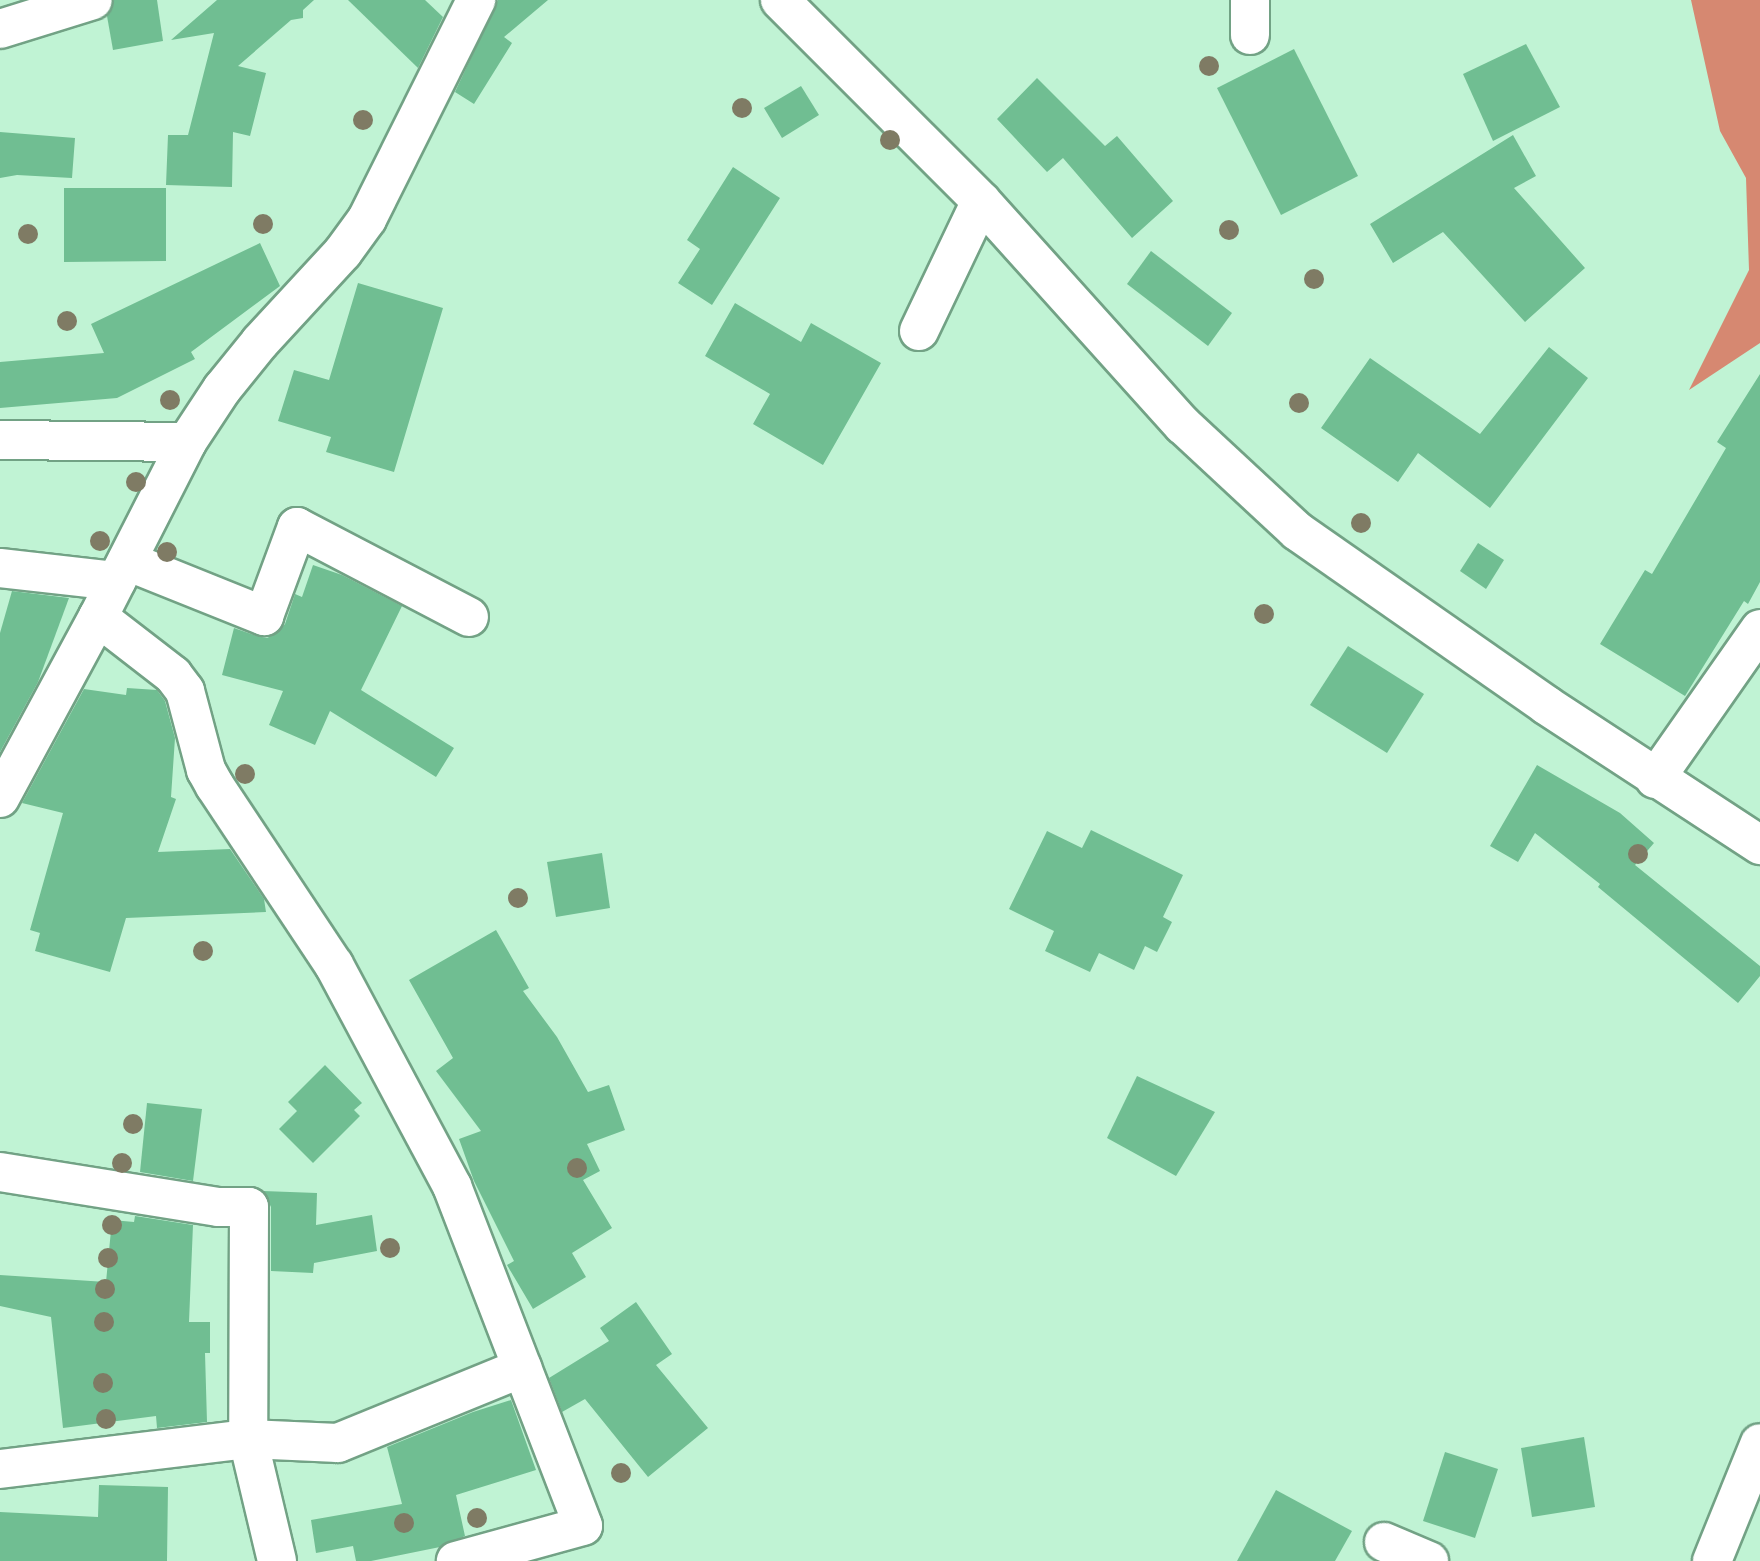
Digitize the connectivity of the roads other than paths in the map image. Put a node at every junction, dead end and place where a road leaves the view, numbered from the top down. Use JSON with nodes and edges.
{"nodes":[{"id":1,"x":93,"y":0,"type":"edge"},
{"id":2,"x":476,"y":0,"type":"edge"},
{"id":3,"x":779,"y":0,"type":"edge"},
{"id":4,"x":0,"y":29,"type":"edge"},
{"id":5,"x":981,"y":201,"type":"junction"},
{"id":6,"x":919,"y":331,"type":"dead end"},
{"id":7,"x":0,"y":440,"type":"edge"},
{"id":8,"x":187,"y":442,"type":"junction"},
{"id":9,"x":0,"y":568,"type":"edge"},
{"id":10,"x":121,"y":571,"type":"junction"},
{"id":11,"x":98,"y":617,"type":"junction"},
{"id":12,"x":469,"y":617,"type":"dead end"},
{"id":13,"x":1760,"y":629,"type":"edge"},
{"id":14,"x":1655,"y":779,"type":"junction"},
{"id":15,"x":0,"y":798,"type":"edge"},
{"id":16,"x":1760,"y":845,"type":"edge"},
{"id":17,"x":0,"y":1172,"type":"edge"},
{"id":18,"x":522,"y":1368,"type":"junction"},
{"id":19,"x":248,"y":1439,"type":"junction"},
{"id":20,"x":1760,"y":1443,"type":"edge"},
{"id":21,"x":0,"y":1469,"type":"edge"},
{"id":22,"x":1384,"y":1542,"type":"dead end"},
{"id":23,"x":277,"y":1561,"type":"edge"},
{"id":24,"x":456,"y":1561,"type":"edge"},
{"id":25,"x":1429,"y":1561,"type":"edge"},
{"id":26,"x":1712,"y":1561,"type":"edge"}],
"edges":[{"from":1,"to":4,"type":"street"},
{"from":2,"to":8,"type":"street"},
{"from":3,"to":5,"type":"street"},
{"from":5,"to":6,"type":"street"},
{"from":5,"to":14,"type":"street"},
{"from":7,"to":8,"type":"street"},
{"from":8,"to":10,"type":"street"},
{"from":9,"to":10,"type":"street"},
{"from":10,"to":11,"type":"street"},
{"from":10,"to":12,"type":"street"},
{"from":11,"to":15,"type":"street"},
{"from":11,"to":18,"type":"street"},
{"from":13,"to":14,"type":"street"},
{"from":14,"to":16,"type":"street"},
{"from":17,"to":19,"type":"street"},
{"from":18,"to":19,"type":"street"},
{"from":18,"to":24,"type":"street"},
{"from":19,"to":21,"type":"street"},
{"from":19,"to":23,"type":"street"},
{"from":20,"to":26,"type":"street"},
{"from":22,"to":25,"type":"street"}]}
